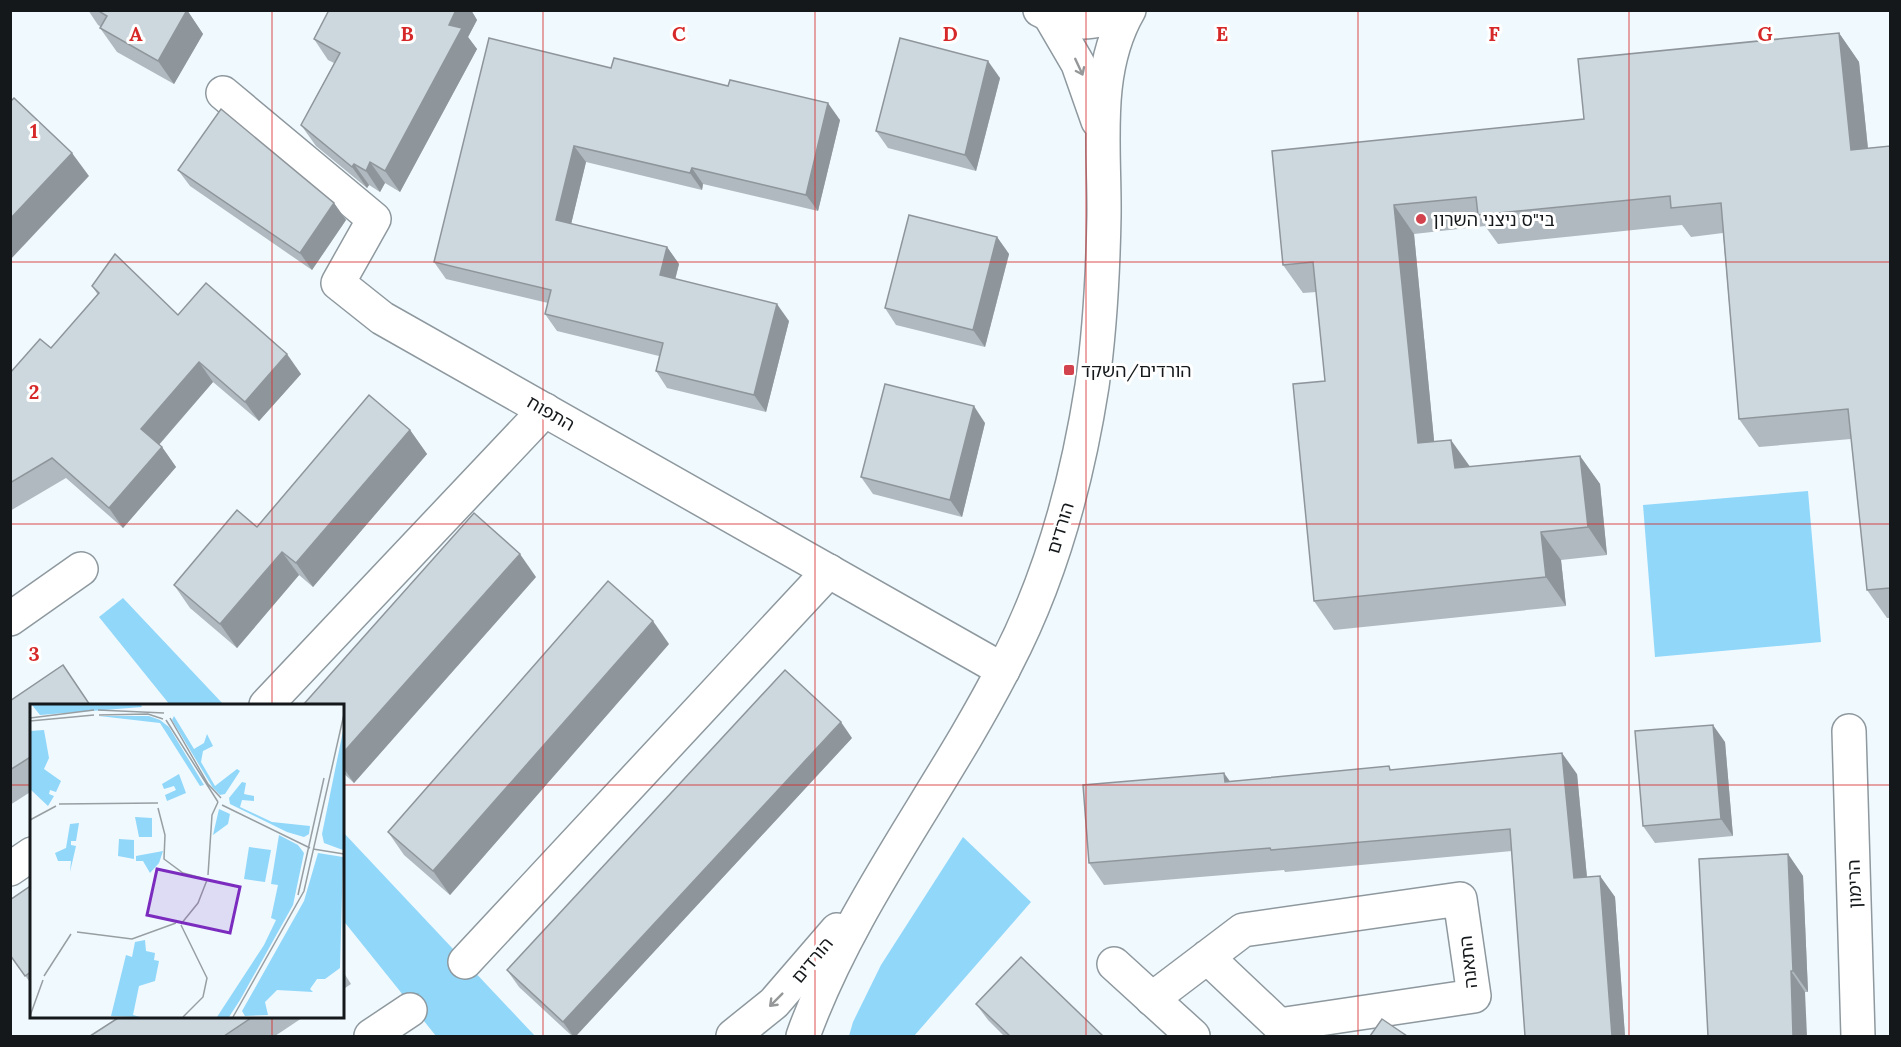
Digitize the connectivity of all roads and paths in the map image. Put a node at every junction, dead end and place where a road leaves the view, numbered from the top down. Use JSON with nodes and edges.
{"nodes":[{"id":1,"x":1122,"y":10,"type":"edge"},
{"id":2,"x":1129,"y":10,"type":"edge"},
{"id":3,"x":1045,"y":13,"type":"edge"},
{"id":4,"x":223,"y":93,"type":"dead end"},
{"id":5,"x":1103,"y":141,"type":"junction"},
{"id":6,"x":545,"y":410,"type":"junction"},
{"id":7,"x":81,"y":569,"type":"dead end"},
{"id":8,"x":829,"y":571,"type":"junction"},
{"id":9,"x":10,"y":619,"type":"edge"},
{"id":10,"x":1003,"y":670,"type":"junction"},
{"id":11,"x":267,"y":704,"type":"edge"},
{"id":12,"x":1849,"y":731,"type":"dead end"},
{"id":13,"x":30,"y":855,"type":"edge"},
{"id":14,"x":10,"y":869,"type":"edge"},
{"id":15,"x":882,"y":876,"type":"junction"},
{"id":16,"x":1207,"y":957,"type":"junction"},
{"id":17,"x":465,"y":962,"type":"dead end"},
{"id":18,"x":1114,"y":964,"type":"dead end"},
{"id":19,"x":1152,"y":999,"type":"junction"},
{"id":20,"x":410,"y":1010,"type":"dead end"},
{"id":21,"x":371,"y":1036,"type":"edge"},
{"id":22,"x":733,"y":1036,"type":"edge"},
{"id":23,"x":803,"y":1036,"type":"edge"},
{"id":24,"x":1193,"y":1036,"type":"edge"},
{"id":25,"x":1858,"y":1036,"type":"edge"}],
"edges":[{"from":1,"to":3,"type":"street"},
{"from":2,"to":5,"type":"street","name":"הורדים"},
{"from":3,"to":5,"type":"street","name":"הורדים","one_way":true},
{"from":4,"to":6,"type":"street","name":"התפוח"},
{"from":5,"to":10,"type":"street","name":"הורדים"},
{"from":6,"to":8,"type":"street","name":"התפוח"},
{"from":6,"to":11,"type":"street"},
{"from":7,"to":9,"type":"street"},
{"from":8,"to":10,"type":"street","name":"התפוח"},
{"from":8,"to":17,"type":"street"},
{"from":10,"to":15,"type":"street","name":"הורדים"},
{"from":12,"to":25,"type":"street","name":"הרימון"},
{"from":13,"to":14,"type":"street"},
{"from":15,"to":22,"type":"street","name":"הורדים","one_way":true},
{"from":15,"to":23,"type":"street","name":"הורדים"},
{"from":16,"to":16,"type":"street","name":"התאנה"},
{"from":16,"to":19,"type":"street","name":"התאנה"},
{"from":18,"to":19,"type":"street"},
{"from":19,"to":24,"type":"street"},
{"from":20,"to":21,"type":"street"}]}
